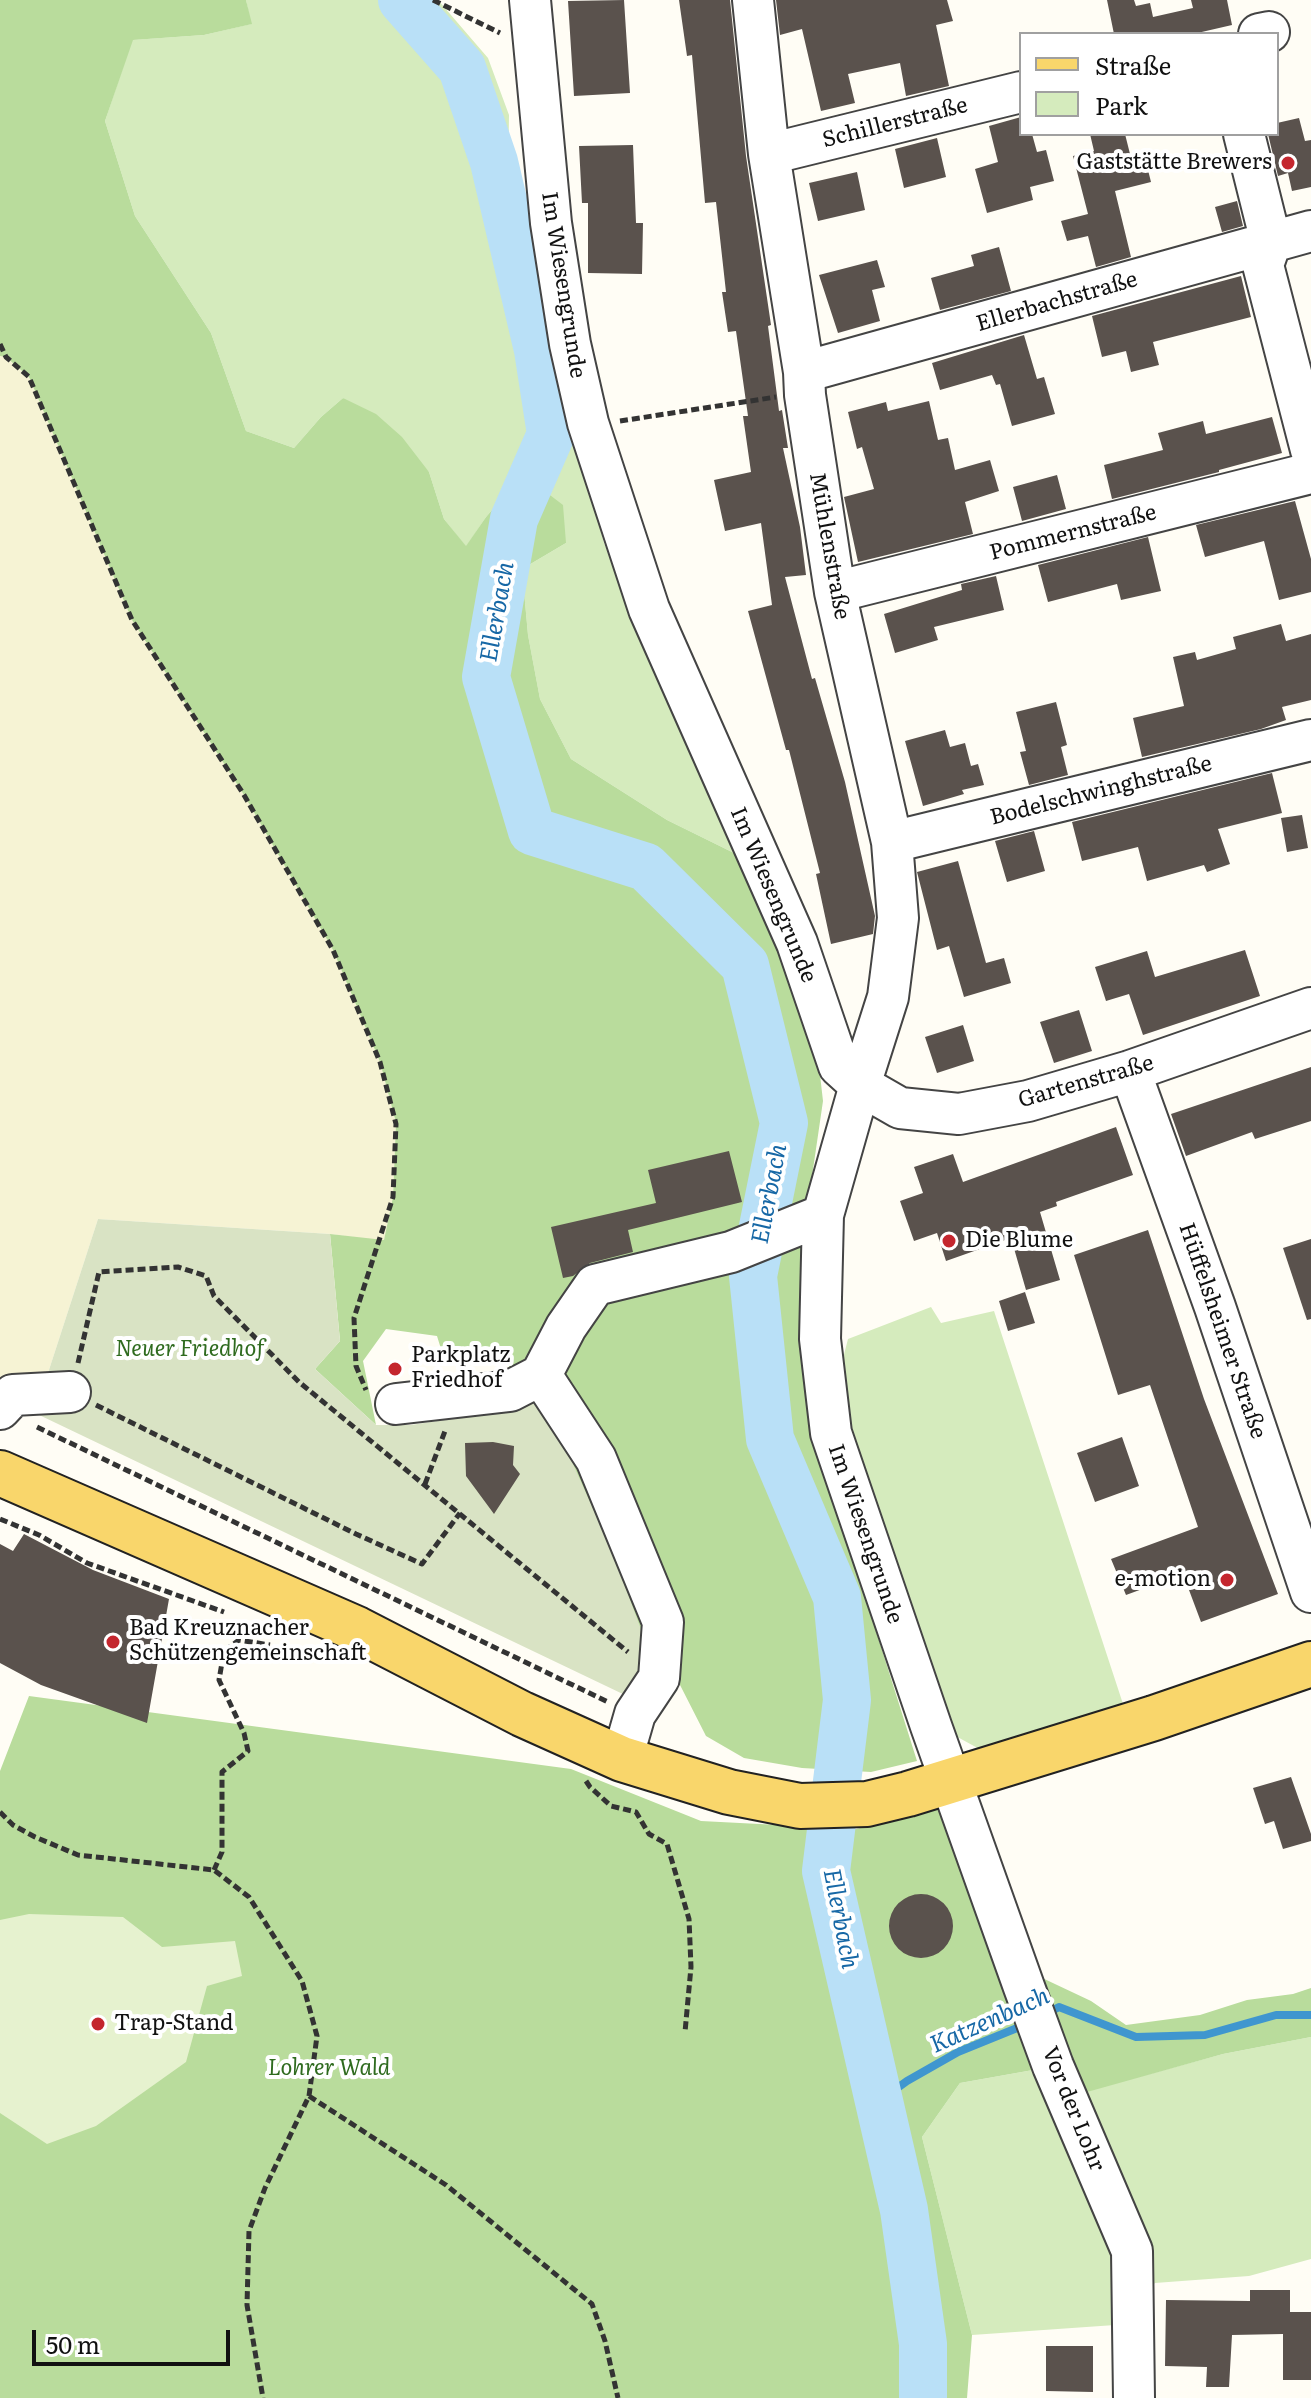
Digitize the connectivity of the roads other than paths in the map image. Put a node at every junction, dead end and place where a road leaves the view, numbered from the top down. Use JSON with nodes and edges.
{"nodes":[{"id":1,"x":530,"y":0,"type":"edge"},
{"id":2,"x":753,"y":0,"type":"edge"},
{"id":3,"x":1019,"y":92,"type":"edge"},
{"id":4,"x":1244,"y":136,"type":"edge"},
{"id":5,"x":769,"y":154,"type":"junction"},
{"id":6,"x":1311,"y":231,"type":"edge"},
{"id":7,"x":1271,"y":242,"type":"junction"},
{"id":8,"x":804,"y":384,"type":"junction"},
{"id":9,"x":1311,"y":450,"type":"edge"},
{"id":10,"x":1311,"y":473,"type":"edge"},
{"id":11,"x":835,"y":592,"type":"junction"},
{"id":12,"x":1311,"y":740,"type":"edge"},
{"id":13,"x":892,"y":842,"type":"junction"},
{"id":14,"x":1311,"y":1008,"type":"edge"},
{"id":15,"x":1130,"y":1071,"type":"junction"},
{"id":16,"x":860,"y":1085,"type":"junction"},
{"id":17,"x":823,"y":1215,"type":"junction"},
{"id":18,"x":541,"y":1375,"type":"junction"},
{"id":19,"x":70,"y":1392,"type":"road end"},
{"id":20,"x":396,"y":1404,"type":"road end"},
{"id":21,"x":0,"y":1409,"type":"edge"},
{"id":22,"x":0,"y":1473,"type":"edge"},
{"id":23,"x":1311,"y":1592,"type":"edge"},
{"id":24,"x":1311,"y":1664,"type":"edge"},
{"id":25,"x":622,"y":1759,"type":"junction"},
{"id":26,"x":951,"y":1782,"type":"junction"},
{"id":27,"x":1134,"y":2398,"type":"edge"}],
"edges":[{"from":1,"to":16,"type":"street","name":"Im Wiesengrunde"},
{"from":2,"to":5,"type":"street","name":"Mühlenstraße"},
{"from":3,"to":5,"type":"street","name":"Schillerstraße"},
{"from":4,"to":7,"type":"street"},
{"from":5,"to":8,"type":"street","name":"Mühlenstraße"},
{"from":6,"to":7,"type":"street","name":"Ellerbachstraße"},
{"from":7,"to":8,"type":"street","name":"Ellerbachstraße"},
{"from":7,"to":9,"type":"street"},
{"from":8,"to":11,"type":"street","name":"Mühlenstraße"},
{"from":10,"to":11,"type":"street","name":"Pommernstraße"},
{"from":11,"to":13,"type":"street","name":"Mühlenstraße"},
{"from":12,"to":13,"type":"street","name":"Bodelschwinghstraße"},
{"from":13,"to":16,"type":"street","name":"Mühlenstraße"},
{"from":14,"to":15,"type":"street","name":"Gartenstraße"},
{"from":15,"to":16,"type":"street","name":"Gartenstraße"},
{"from":15,"to":23,"type":"street","name":"Hüffelsheimer Straße"},
{"from":16,"to":17,"type":"street","name":"Im Wiesengrunde"},
{"from":17,"to":18,"type":"street"},
{"from":17,"to":26,"type":"street","name":"Im Wiesengrunde"},
{"from":18,"to":20,"type":"street"},
{"from":18,"to":25,"type":"street"},
{"from":19,"to":21,"type":"street"},
{"from":22,"to":25,"type":"main road"},
{"from":24,"to":26,"type":"main road"},
{"from":25,"to":26,"type":"main road"},
{"from":26,"to":27,"type":"street","name":"Vor der Lohr"}]}
